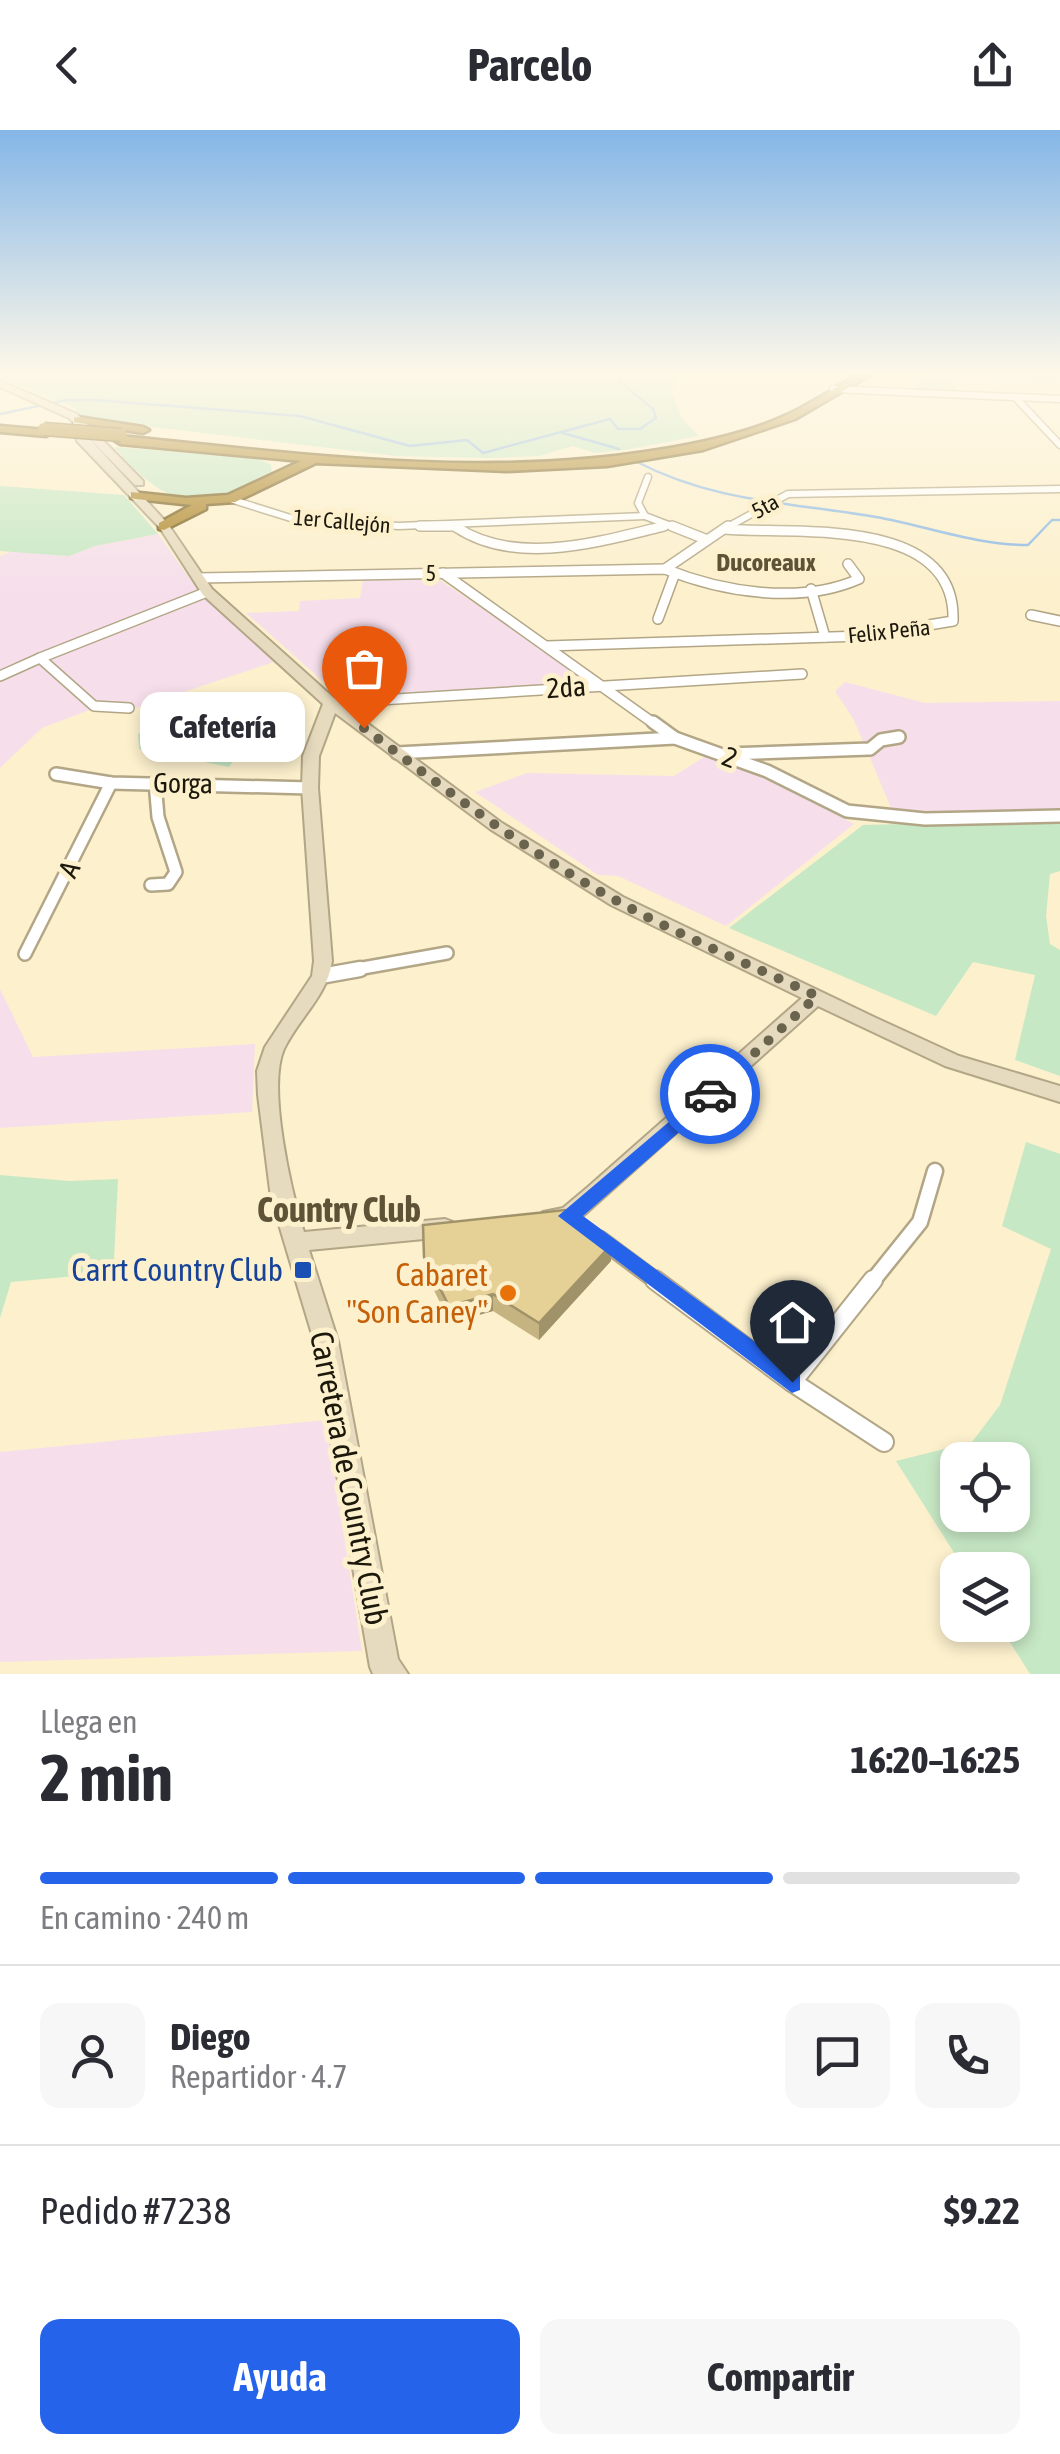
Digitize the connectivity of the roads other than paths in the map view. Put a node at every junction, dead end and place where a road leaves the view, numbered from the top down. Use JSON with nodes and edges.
{"nodes":[{"id":1,"x":86,"y":444,"type":"edge"},
{"id":2,"x":196,"y":444,"type":"edge"},
{"id":3,"x":260,"y":444,"type":"edge"},
{"id":4,"x":686,"y":444,"type":"edge"},
{"id":5,"x":695,"y":444,"type":"edge"},
{"id":6,"x":246,"y":448,"type":"junction"},
{"id":7,"x":299,"y":450,"type":"junction"},
{"id":8,"x":271,"y":456,"type":"junction"},
{"id":9,"x":333,"y":458,"type":"junction"},
{"id":10,"x":276,"y":475,"type":"junction"},
{"id":11,"x":648,"y":477,"type":"dead end"},
{"id":12,"x":1060,"y":489,"type":"edge"},
{"id":13,"x":147,"y":497,"type":"junction"},
{"id":14,"x":230,"y":499,"type":"junction"},
{"id":15,"x":210,"y":502,"type":"junction"},
{"id":16,"x":645,"y":516,"type":"junction"},
{"id":17,"x":161,"y":523,"type":"junction"},
{"id":18,"x":666,"y":526,"type":"junction"},
{"id":19,"x":456,"y":528,"type":"junction"},
{"id":20,"x":725,"y":529,"type":"junction"},
{"id":21,"x":705,"y":539,"type":"junction"},
{"id":22,"x":848,"y":564,"type":"dead end"},
{"id":23,"x":670,"y":571,"type":"junction"},
{"id":24,"x":444,"y":574,"type":"junction"},
{"id":25,"x":202,"y":585,"type":"junction"},
{"id":26,"x":811,"y":589,"type":"junction"},
{"id":27,"x":1031,"y":615,"type":"dead end"},
{"id":28,"x":658,"y":619,"type":"dead end"},
{"id":29,"x":1060,"y":621,"type":"edge"},
{"id":30,"x":826,"y":638,"type":"junction"},
{"id":31,"x":547,"y":646,"type":"junction"},
{"id":32,"x":40,"y":658,"type":"junction"},
{"id":33,"x":802,"y":674,"type":"dead end"},
{"id":34,"x":0,"y":676,"type":"edge"},
{"id":35,"x":603,"y":685,"type":"junction"},
{"id":36,"x":331,"y":703,"type":"junction"},
{"id":37,"x":129,"y":708,"type":"dead end"},
{"id":38,"x":899,"y":736,"type":"dead end"},
{"id":39,"x":675,"y":738,"type":"junction"},
{"id":40,"x":397,"y":753,"type":"junction"},
{"id":41,"x":723,"y":754,"type":"junction"},
{"id":42,"x":56,"y":774,"type":"dead end"},
{"id":43,"x":111,"y":782,"type":"junction"},
{"id":44,"x":155,"y":782,"type":"junction"},
{"id":45,"x":310,"y":788,"type":"junction"},
{"id":46,"x":1060,"y":816,"type":"edge"},
{"id":47,"x":151,"y":886,"type":"dead end"},
{"id":48,"x":447,"y":953,"type":"dead end"},
{"id":49,"x":25,"y":954,"type":"dead end"},
{"id":50,"x":320,"y":976,"type":"junction"},
{"id":51,"x":817,"y":996,"type":"junction"},
{"id":52,"x":1060,"y":1094,"type":"edge"},
{"id":53,"x":935,"y":1172,"type":"dead end"},
{"id":54,"x":568,"y":1216,"type":"junction"},
{"id":55,"x":529,"y":1220,"type":"edge"},
{"id":56,"x":470,"y":1225,"type":"edge"},
{"id":57,"x":294,"y":1242,"type":"junction"},
{"id":58,"x":792,"y":1382,"type":"junction"},
{"id":59,"x":884,"y":1442,"type":"dead end"},
{"id":60,"x":393,"y":1674,"type":"edge"}],
"edges":[{"from":1,"to":13,"type":"main road"},
{"from":2,"to":6,"type":"highway","bridge":true},
{"from":3,"to":7,"type":"highway"},
{"from":4,"to":7,"type":"highway"},
{"from":5,"to":9,"type":"highway"},
{"from":6,"to":7,"type":"highway"},
{"from":6,"to":8,"type":"highway"},
{"from":8,"to":9,"type":"highway"},
{"from":8,"to":10,"type":"highway"},
{"from":9,"to":10,"type":"highway"},
{"from":10,"to":14,"type":"highway"},
{"from":11,"to":16,"type":"street"},
{"from":12,"to":20,"type":"street","name":"5ta"},
{"from":13,"to":15,"type":"highway"},
{"from":13,"to":17,"type":"main road"},
{"from":14,"to":15,"type":"highway"},
{"from":14,"to":19,"type":"street","name":"1er Callejón"},
{"from":15,"to":17,"type":"highway"},
{"from":16,"to":18,"type":"street"},
{"from":16,"to":19,"type":"street"},
{"from":17,"to":25,"type":"main road"},
{"from":18,"to":19,"type":"street"},
{"from":18,"to":21,"type":"street"},
{"from":20,"to":21,"type":"street","name":"5ta"},
{"from":20,"to":30,"type":"street","name":"Felix Peña"},
{"from":21,"to":23,"type":"street","name":"5ta"},
{"from":22,"to":26,"type":"street","name":"5"},
{"from":23,"to":24,"type":"street","name":"5"},
{"from":23,"to":26,"type":"street","name":"5"},
{"from":23,"to":28,"type":"street"},
{"from":24,"to":25,"type":"street","name":"5"},
{"from":24,"to":31,"type":"street","name":"2"},
{"from":25,"to":32,"type":"street"},
{"from":25,"to":36,"type":"main road"},
{"from":26,"to":30,"type":"street"},
{"from":27,"to":29,"type":"street"},
{"from":30,"to":31,"type":"street","name":"Felix Peña"},
{"from":31,"to":35,"type":"street","name":"2"},
{"from":32,"to":34,"type":"street"},
{"from":32,"to":37,"type":"street"},
{"from":33,"to":35,"type":"street","name":"2da"},
{"from":35,"to":36,"type":"street","name":"2da"},
{"from":35,"to":39,"type":"street","name":"2"},
{"from":36,"to":40,"type":"main road"},
{"from":36,"to":45,"type":"main road","name":"Carretera de Country Club"},
{"from":38,"to":41,"type":"street"},
{"from":39,"to":40,"type":"street"},
{"from":39,"to":41,"type":"street","name":"2"},
{"from":40,"to":51,"type":"main road"},
{"from":41,"to":46,"type":"street","name":"2"},
{"from":42,"to":43,"type":"street","name":"Gorga"},
{"from":43,"to":44,"type":"street","name":"Gorga"},
{"from":43,"to":49,"type":"street","name":"A"},
{"from":44,"to":45,"type":"street","name":"Gorga"},
{"from":44,"to":47,"type":"street"},
{"from":45,"to":50,"type":"main road","name":"Carretera de Country Club"},
{"from":48,"to":50,"type":"street"},
{"from":50,"to":57,"type":"main road","name":"Carretera de Country Club"},
{"from":51,"to":52,"type":"main road"},
{"from":51,"to":54,"type":"main road"},
{"from":53,"to":58,"type":"street"},
{"from":54,"to":55,"type":"main road"},
{"from":54,"to":58,"type":"street"},
{"from":56,"to":57,"type":"main road"},
{"from":57,"to":60,"type":"main road","name":"Carretera de Country Club"},
{"from":58,"to":59,"type":"street"}]}
